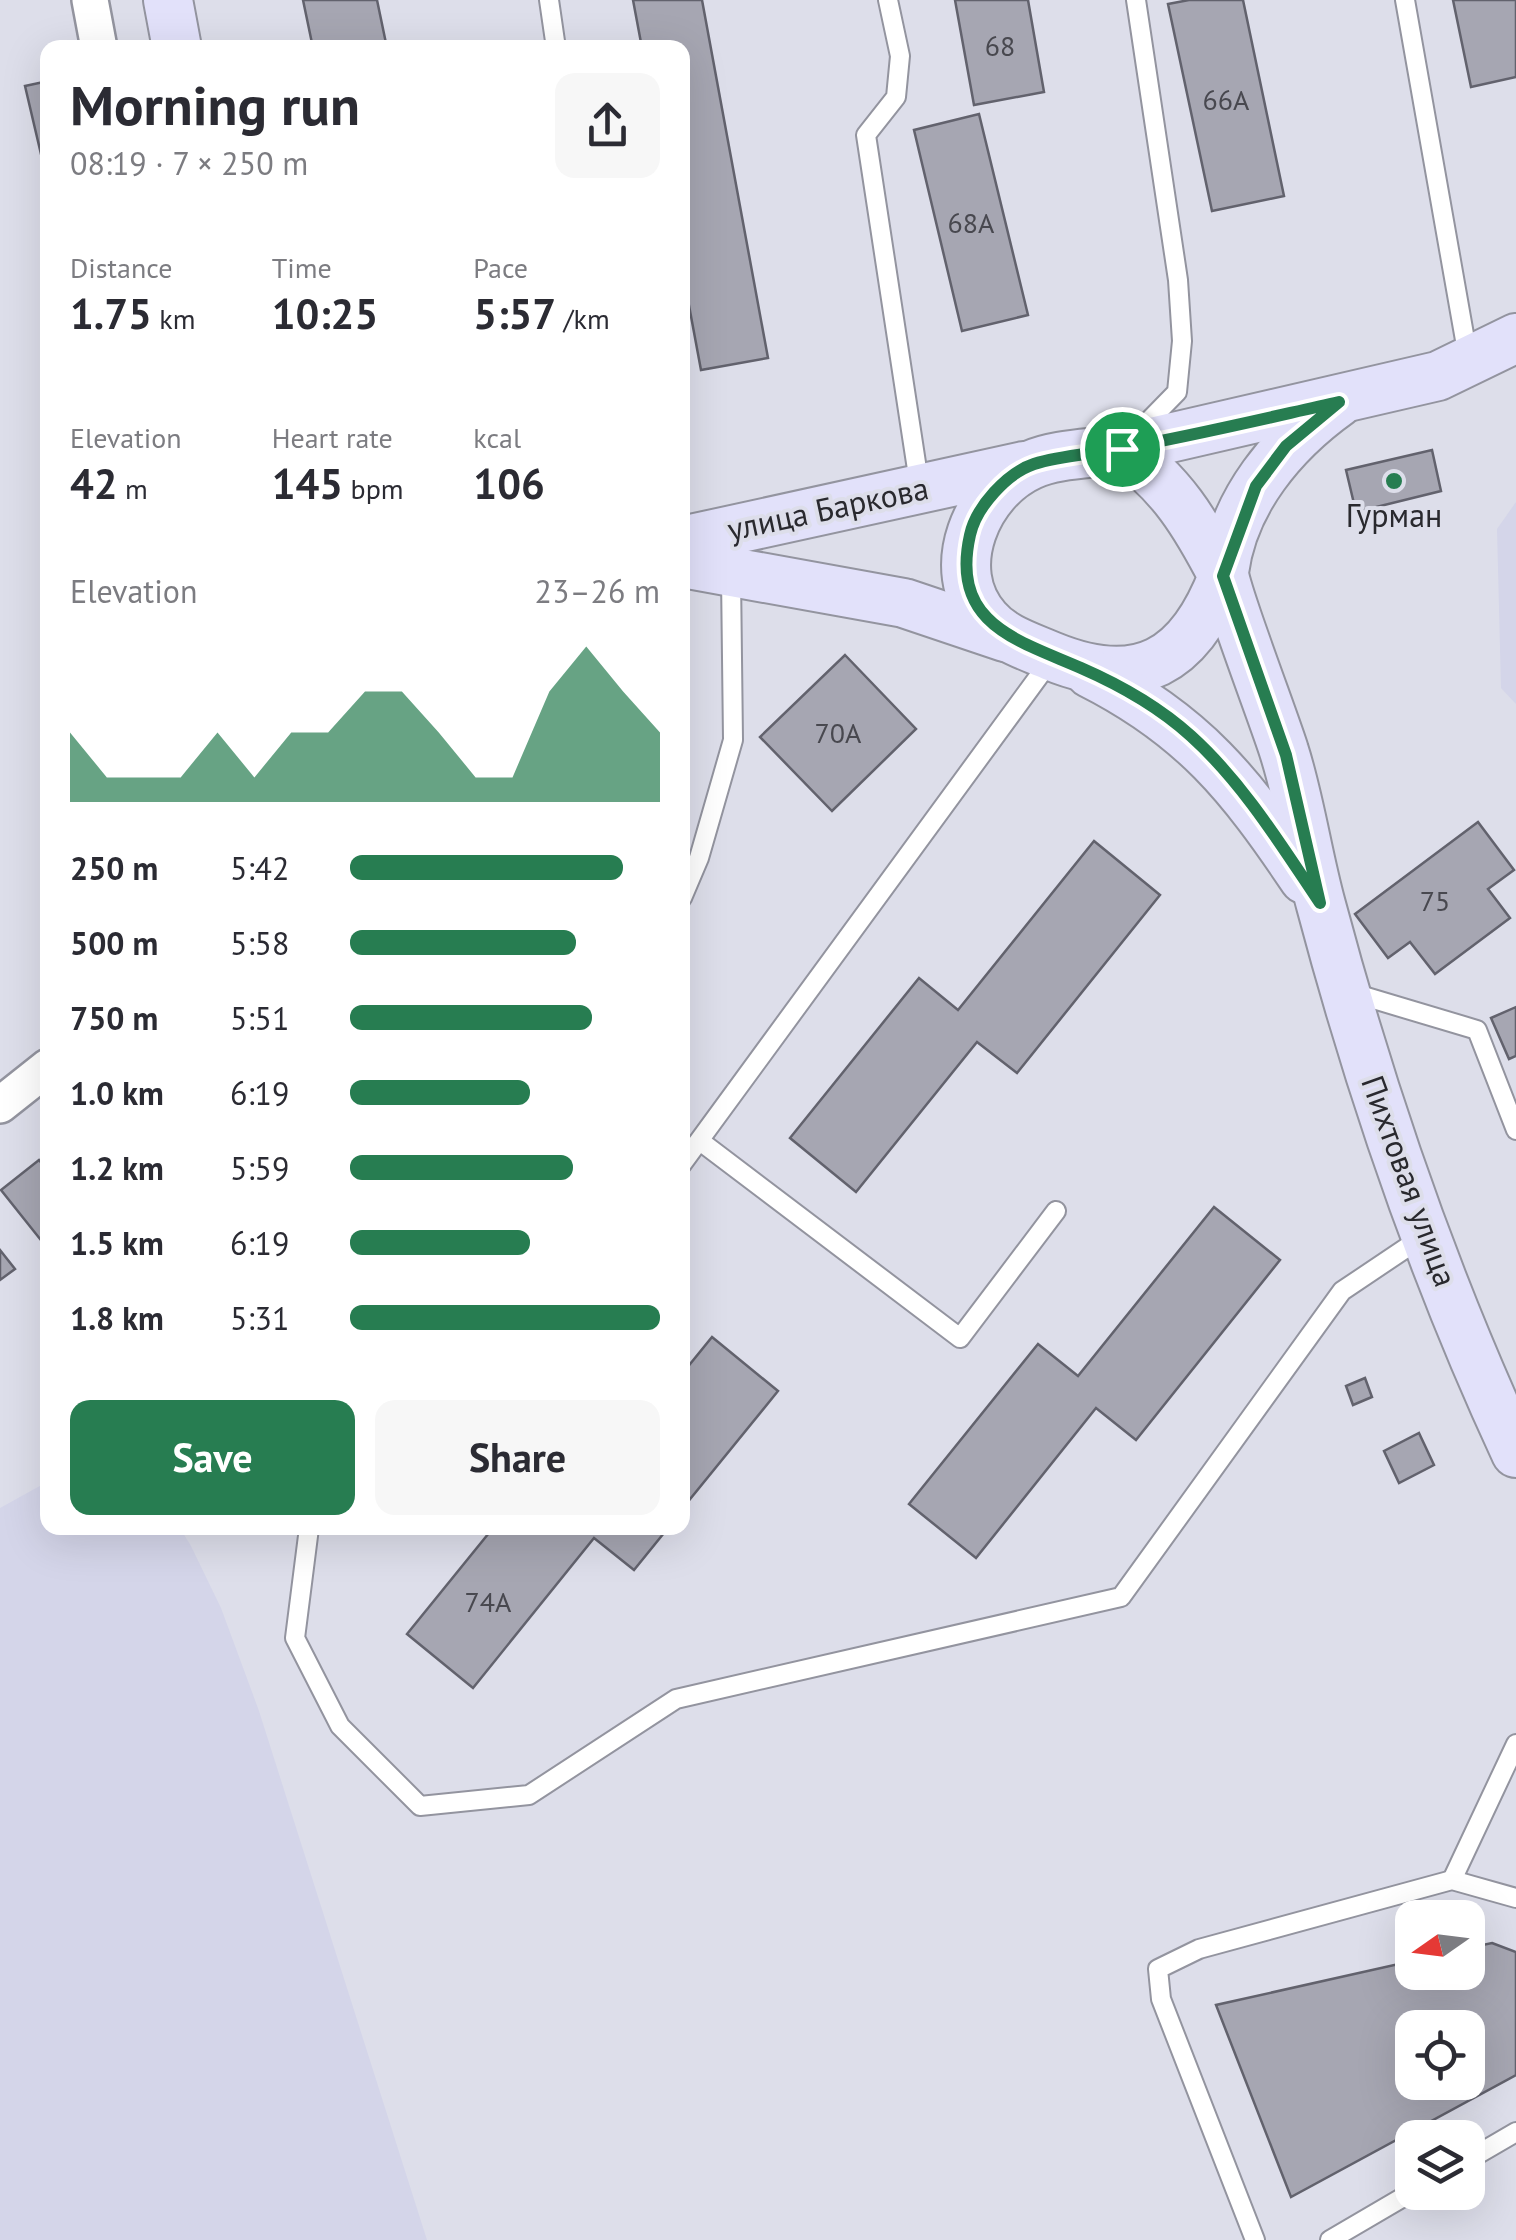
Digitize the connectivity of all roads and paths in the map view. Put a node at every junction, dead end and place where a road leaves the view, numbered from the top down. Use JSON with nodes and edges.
{"nodes":[{"id":1,"x":90,"y":0,"type":"edge"},
{"id":2,"x":168,"y":0,"type":"edge"},
{"id":3,"x":548,"y":0,"type":"edge"},
{"id":4,"x":888,"y":0,"type":"edge"},
{"id":5,"x":1136,"y":0,"type":"edge"},
{"id":6,"x":1404,"y":0,"type":"edge"},
{"id":7,"x":98,"y":40,"type":"edge"},
{"id":8,"x":176,"y":40,"type":"edge"},
{"id":9,"x":555,"y":40,"type":"edge"},
{"id":10,"x":1516,"y":338,"type":"edge"},
{"id":11,"x":1469,"y":363,"type":"junction"},
{"id":12,"x":1339,"y":402,"type":"junction"},
{"id":13,"x":1122,"y":449,"type":"junction"},
{"id":14,"x":1032,"y":464,"type":"junction"},
{"id":15,"x":920,"y":490,"type":"junction"},
{"id":16,"x":690,"y":539,"type":"edge"},
{"id":17,"x":690,"y":564,"type":"edge"},
{"id":18,"x":731,"y":572,"type":"junction"},
{"id":19,"x":1223,"y":576,"type":"junction"},
{"id":20,"x":1010,"y":639,"type":"junction"},
{"id":21,"x":1068,"y":663,"type":"junction"},
{"id":22,"x":690,"y":880,"type":"edge"},
{"id":23,"x":1320,"y":903,"type":"junction"},
{"id":24,"x":1345,"y":990,"type":"junction"},
{"id":25,"x":40,"y":1073,"type":"edge"},
{"id":26,"x":0,"y":1105,"type":"edge"},
{"id":27,"x":1516,"y":1130,"type":"edge"},
{"id":28,"x":700,"y":1141,"type":"junction"},
{"id":29,"x":690,"y":1154,"type":"edge"},
{"id":30,"x":1056,"y":1212,"type":"dead end"},
{"id":31,"x":1425,"y":1236,"type":"junction"},
{"id":32,"x":1516,"y":1453,"type":"edge"},
{"id":33,"x":308,"y":1535,"type":"edge"},
{"id":34,"x":1516,"y":1744,"type":"edge"},
{"id":35,"x":1452,"y":1880,"type":"junction"},
{"id":36,"x":1516,"y":1898,"type":"edge"},
{"id":37,"x":1516,"y":2132,"type":"edge"},
{"id":38,"x":1485,"y":2150,"type":"edge"},
{"id":39,"x":1395,"y":2202,"type":"edge"},
{"id":40,"x":1255,"y":2240,"type":"edge"},
{"id":41,"x":1330,"y":2240,"type":"edge"}],
"edges":[{"from":1,"to":7,"type":"street"},
{"from":2,"to":8,"type":"main road"},
{"from":3,"to":9,"type":"lane"},
{"from":4,"to":15,"type":"lane"},
{"from":5,"to":13,"type":"lane"},
{"from":6,"to":11,"type":"lane"},
{"from":10,"to":11,"type":"main road"},
{"from":11,"to":12,"type":"main road"},
{"from":12,"to":13,"type":"main road"},
{"from":12,"to":19,"type":"main road"},
{"from":13,"to":14,"type":"main road"},
{"from":13,"to":19,"type":"main road"},
{"from":14,"to":15,"type":"main road","name":"улица Баркова"},
{"from":14,"to":20,"type":"main road"},
{"from":15,"to":16,"type":"main road","name":"улица Баркова"},
{"from":17,"to":18,"type":"main road","name":"улица Баркова"},
{"from":18,"to":20,"type":"main road","name":"улица Баркова"},
{"from":18,"to":22,"type":"lane"},
{"from":19,"to":21,"type":"main road"},
{"from":19,"to":23,"type":"main road","name":"Пихтовая улица"},
{"from":20,"to":21,"type":"main road"},
{"from":21,"to":23,"type":"main road","name":"Пихтовая улица"},
{"from":21,"to":28,"type":"lane"},
{"from":23,"to":24,"type":"main road","name":"Пихтовая улица"},
{"from":24,"to":27,"type":"lane"},
{"from":24,"to":31,"type":"main road","name":"Пихтовая улица"},
{"from":25,"to":26,"type":"street"},
{"from":28,"to":29,"type":"lane"},
{"from":28,"to":30,"type":"lane"},
{"from":31,"to":32,"type":"main road","name":"Пихтовая улица"},
{"from":31,"to":33,"type":"lane"},
{"from":34,"to":35,"type":"lane"},
{"from":35,"to":36,"type":"lane"},
{"from":35,"to":40,"type":"lane"},
{"from":37,"to":38,"type":"lane"},
{"from":39,"to":41,"type":"lane"}]}
